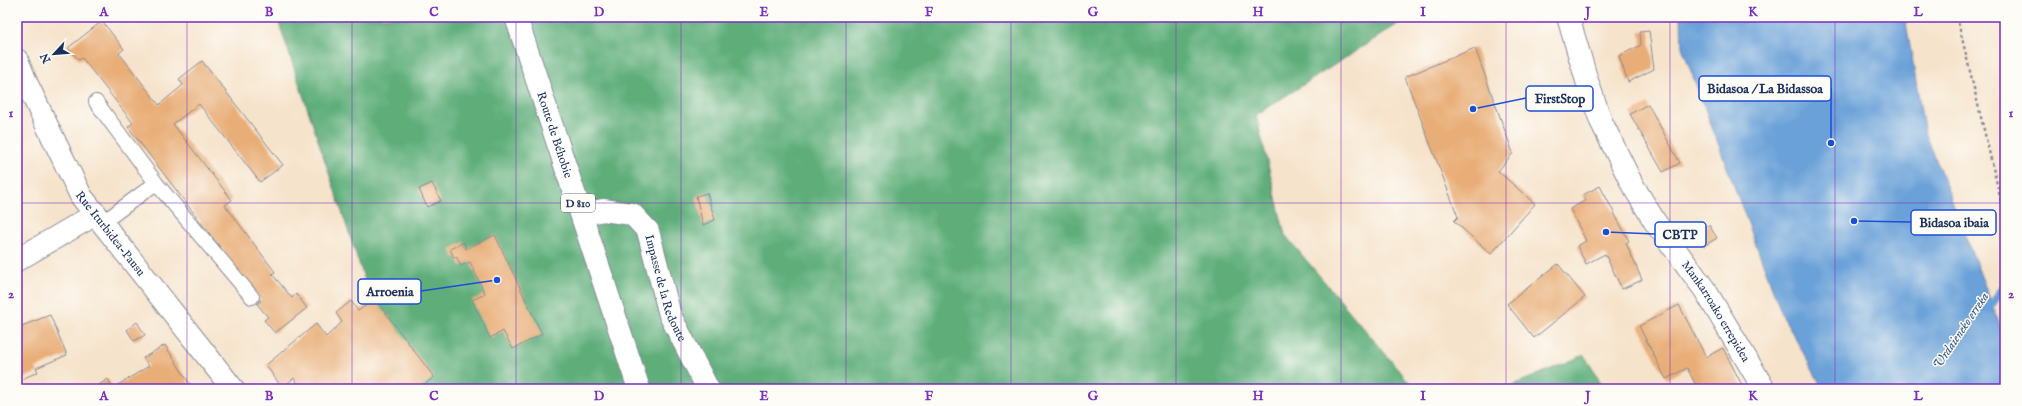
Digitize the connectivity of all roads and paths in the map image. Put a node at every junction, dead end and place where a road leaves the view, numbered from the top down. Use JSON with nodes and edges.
{"nodes":[{"id":1,"x":516,"y":17,"type":"edge"},
{"id":2,"x":1568,"y":17,"type":"edge"},
{"id":3,"x":1956,"y":17,"type":"edge"},
{"id":4,"x":17,"y":60,"type":"edge"},
{"id":5,"x":21,"y":85,"type":"edge"},
{"id":6,"x":96,"y":102,"type":"dead end"},
{"id":7,"x":156,"y":183,"type":"junction"},
{"id":8,"x":2002,"y":201,"type":"junction"},
{"id":9,"x":2005,"y":204,"type":"edge"},
{"id":10,"x":2005,"y":208,"type":"edge"},
{"id":11,"x":582,"y":215,"type":"junction"},
{"id":12,"x":99,"y":218,"type":"junction"},
{"id":13,"x":17,"y":260,"type":"edge"},
{"id":14,"x":252,"y":297,"type":"dead end"},
{"id":15,"x":233,"y":389,"type":"edge"},
{"id":16,"x":639,"y":389,"type":"edge"},
{"id":17,"x":708,"y":389,"type":"edge"},
{"id":18,"x":1764,"y":389,"type":"edge"}],
"edges":[{"from":1,"to":11,"type":"main road","name":"Route de Béhobie","number":"D 810"},
{"from":2,"to":18,"type":"main road","name":"Mankarroako errepidea"},
{"from":3,"to":8,"type":"path"},
{"from":4,"to":5,"type":"main road","name":"Rue Iturbidea-Pausu"},
{"from":5,"to":12,"type":"main road","name":"Rue Iturbidea-Pausu"},
{"from":6,"to":7,"type":"lane"},
{"from":7,"to":12,"type":"lane"},
{"from":7,"to":14,"type":"lane"},
{"from":8,"to":9,"type":"path"},
{"from":8,"to":10,"type":"path"},
{"from":11,"to":16,"type":"main road","name":"Route de Béhobie","number":"D 810"},
{"from":11,"to":17,"type":"main road","name":"Impasse de la Redoute"},
{"from":12,"to":13,"type":"main road"},
{"from":12,"to":15,"type":"main road","name":"Rue Iturbidea-Pausu"}]}
